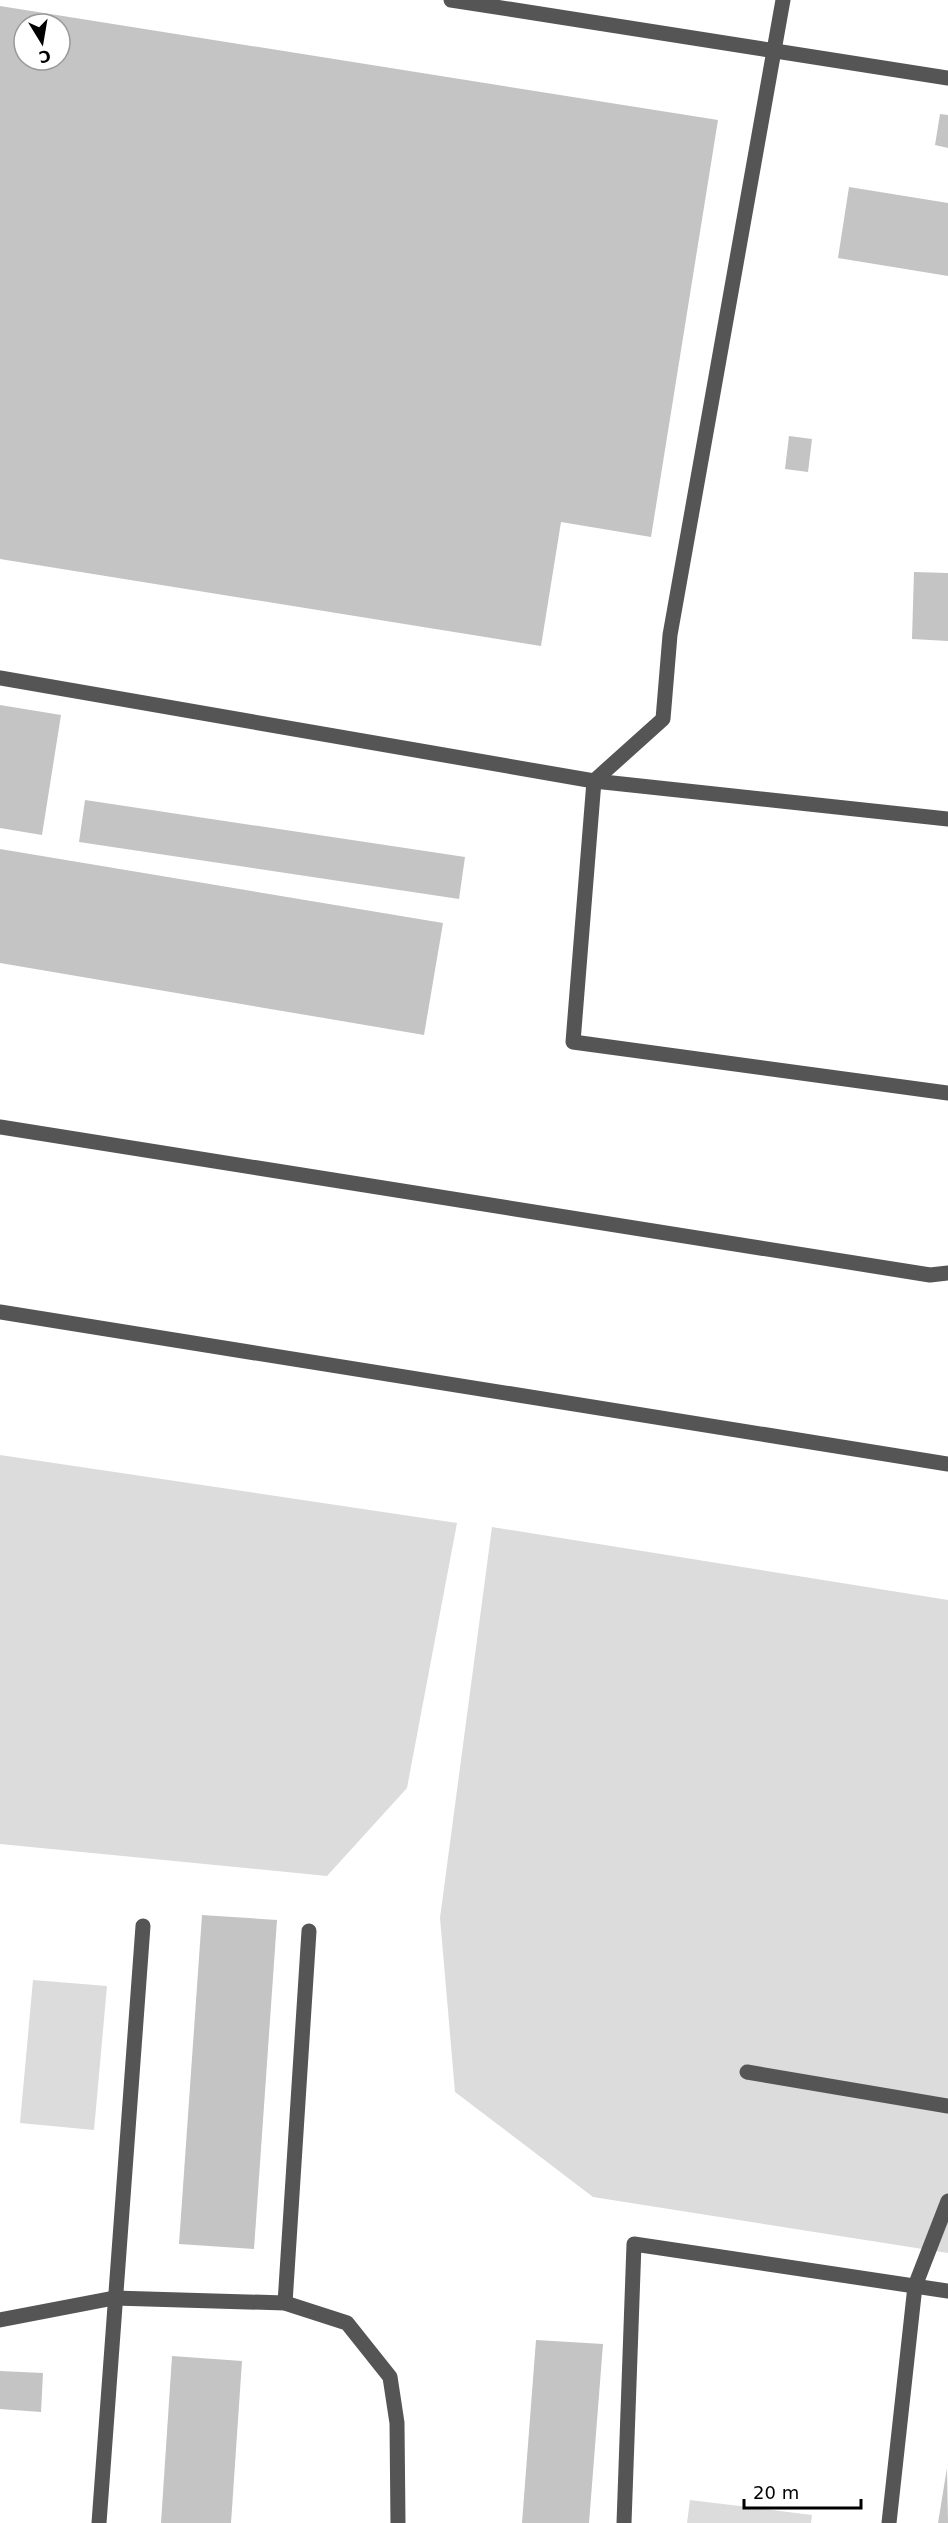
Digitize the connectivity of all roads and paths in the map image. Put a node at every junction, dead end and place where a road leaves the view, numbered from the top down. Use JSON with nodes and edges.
{"nodes":[{"id":1,"x":450,"y":0,"type":"edge"},
{"id":2,"x":783,"y":0,"type":"edge"},
{"id":3,"x":773,"y":50,"type":"junction"},
{"id":4,"x":948,"y":78,"type":"edge"},
{"id":5,"x":0,"y":678,"type":"edge"},
{"id":6,"x":594,"y":781,"type":"junction"},
{"id":7,"x":948,"y":819,"type":"edge"},
{"id":8,"x":948,"y":1093,"type":"edge"},
{"id":9,"x":0,"y":1127,"type":"edge"},
{"id":10,"x":948,"y":1273,"type":"edge"},
{"id":11,"x":0,"y":1312,"type":"edge"},
{"id":12,"x":948,"y":1464,"type":"edge"},
{"id":13,"x":143,"y":1926,"type":"dead end"},
{"id":14,"x":309,"y":1931,"type":"dead end"},
{"id":15,"x":747,"y":2072,"type":"dead end"},
{"id":16,"x":948,"y":2106,"type":"edge"},
{"id":17,"x":948,"y":2201,"type":"edge"},
{"id":18,"x":915,"y":2286,"type":"junction"},
{"id":19,"x":948,"y":2291,"type":"edge"},
{"id":20,"x":114,"y":2298,"type":"junction"},
{"id":21,"x":285,"y":2303,"type":"junction"},
{"id":22,"x":0,"y":2320,"type":"edge"},
{"id":23,"x":99,"y":2523,"type":"edge"},
{"id":24,"x":398,"y":2523,"type":"edge"},
{"id":25,"x":624,"y":2523,"type":"edge"},
{"id":26,"x":889,"y":2523,"type":"edge"}],
"edges":[{"from":1,"to":3,"type":"lane"},
{"from":2,"to":3,"type":"lane"},
{"from":3,"to":4,"type":"lane"},
{"from":3,"to":6,"type":"lane"},
{"from":5,"to":6,"type":"lane"},
{"from":6,"to":7,"type":"lane"},
{"from":6,"to":8,"type":"lane"},
{"from":9,"to":10,"type":"lane"},
{"from":11,"to":12,"type":"lane"},
{"from":13,"to":20,"type":"lane"},
{"from":14,"to":21,"type":"lane"},
{"from":15,"to":16,"type":"lane"},
{"from":17,"to":18,"type":"lane"},
{"from":18,"to":19,"type":"lane"},
{"from":18,"to":25,"type":"lane"},
{"from":18,"to":26,"type":"lane"},
{"from":20,"to":21,"type":"lane"},
{"from":20,"to":22,"type":"lane"},
{"from":20,"to":23,"type":"lane"},
{"from":21,"to":24,"type":"lane"}]}
